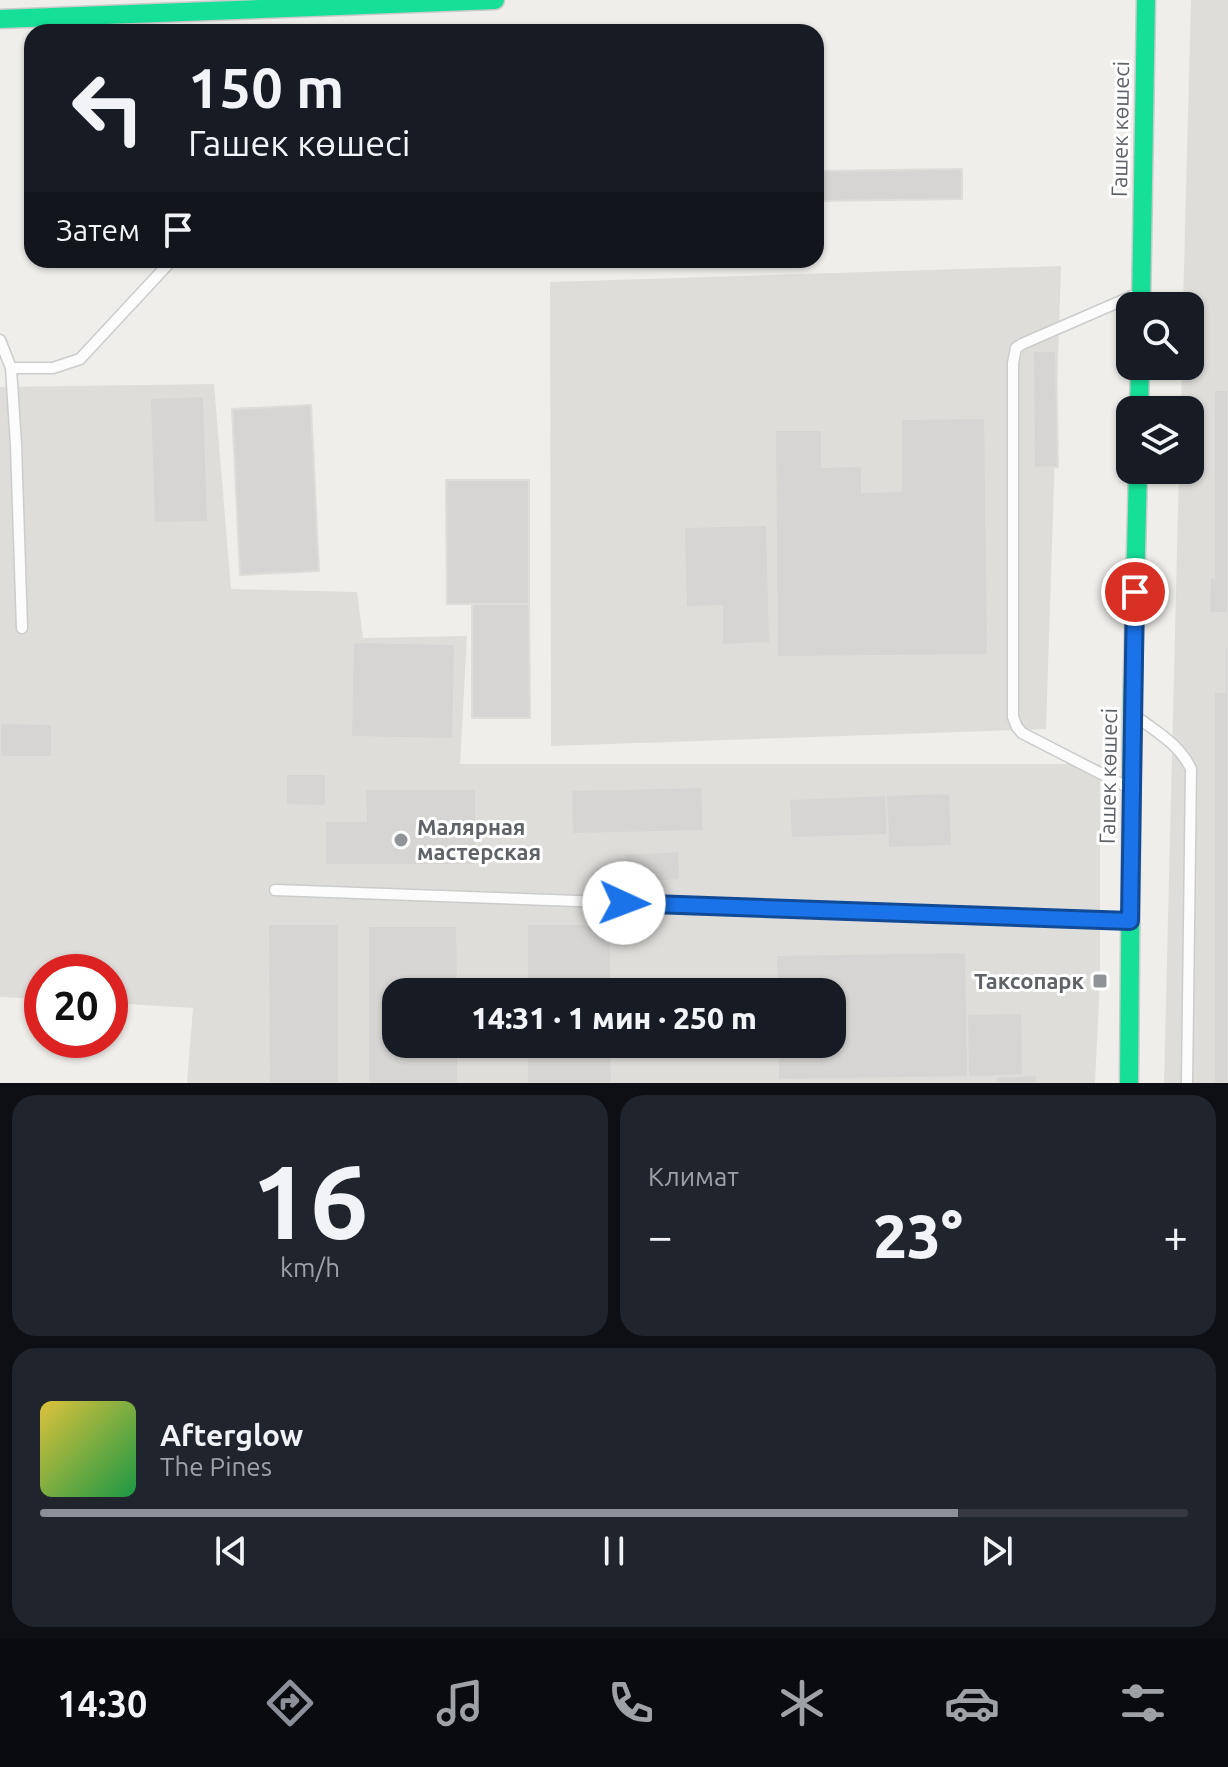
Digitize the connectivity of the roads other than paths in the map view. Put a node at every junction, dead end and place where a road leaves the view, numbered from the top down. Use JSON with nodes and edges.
{"nodes":[{"id":1,"x":495,"y":0,"type":"edge"},
{"id":2,"x":1146,"y":0,"type":"edge"},
{"id":3,"x":274,"y":4,"type":"edge"},
{"id":4,"x":0,"y":19,"type":"edge"},
{"id":5,"x":165,"y":268,"type":"edge"},
{"id":6,"x":1142,"y":292,"type":"edge"},
{"id":7,"x":1116,"y":309,"type":"edge"},
{"id":8,"x":0,"y":340,"type":"edge"},
{"id":9,"x":11,"y":368,"type":"junction"},
{"id":10,"x":1138,"y":484,"type":"edge"},
{"id":11,"x":22,"y":628,"type":"dead end"},
{"id":12,"x":1132,"y":714,"type":"junction"},
{"id":13,"x":1131,"y":789,"type":"junction"},
{"id":14,"x":275,"y":890,"type":"dead end"},
{"id":15,"x":1130,"y":921,"type":"junction"},
{"id":16,"x":1129,"y":1083,"type":"edge"},
{"id":17,"x":1187,"y":1083,"type":"edge"}],
"edges":[{"from":1,"to":3,"type":"main road"},
{"from":2,"to":6,"type":"main road","name":"Гашек көшесі"},
{"from":3,"to":4,"type":"main road"},
{"from":5,"to":9,"type":"lane"},
{"from":7,"to":13,"type":"lane"},
{"from":8,"to":9,"type":"lane"},
{"from":9,"to":11,"type":"lane"},
{"from":10,"to":12,"type":"main road","name":"Гашек көшесі"},
{"from":12,"to":13,"type":"main road","name":"Гашек көшесі"},
{"from":12,"to":17,"type":"lane"},
{"from":13,"to":15,"type":"main road","name":"Гашек көшесі"},
{"from":14,"to":15,"type":"lane"},
{"from":15,"to":16,"type":"main road","name":"Гашек көшесі"}]}
